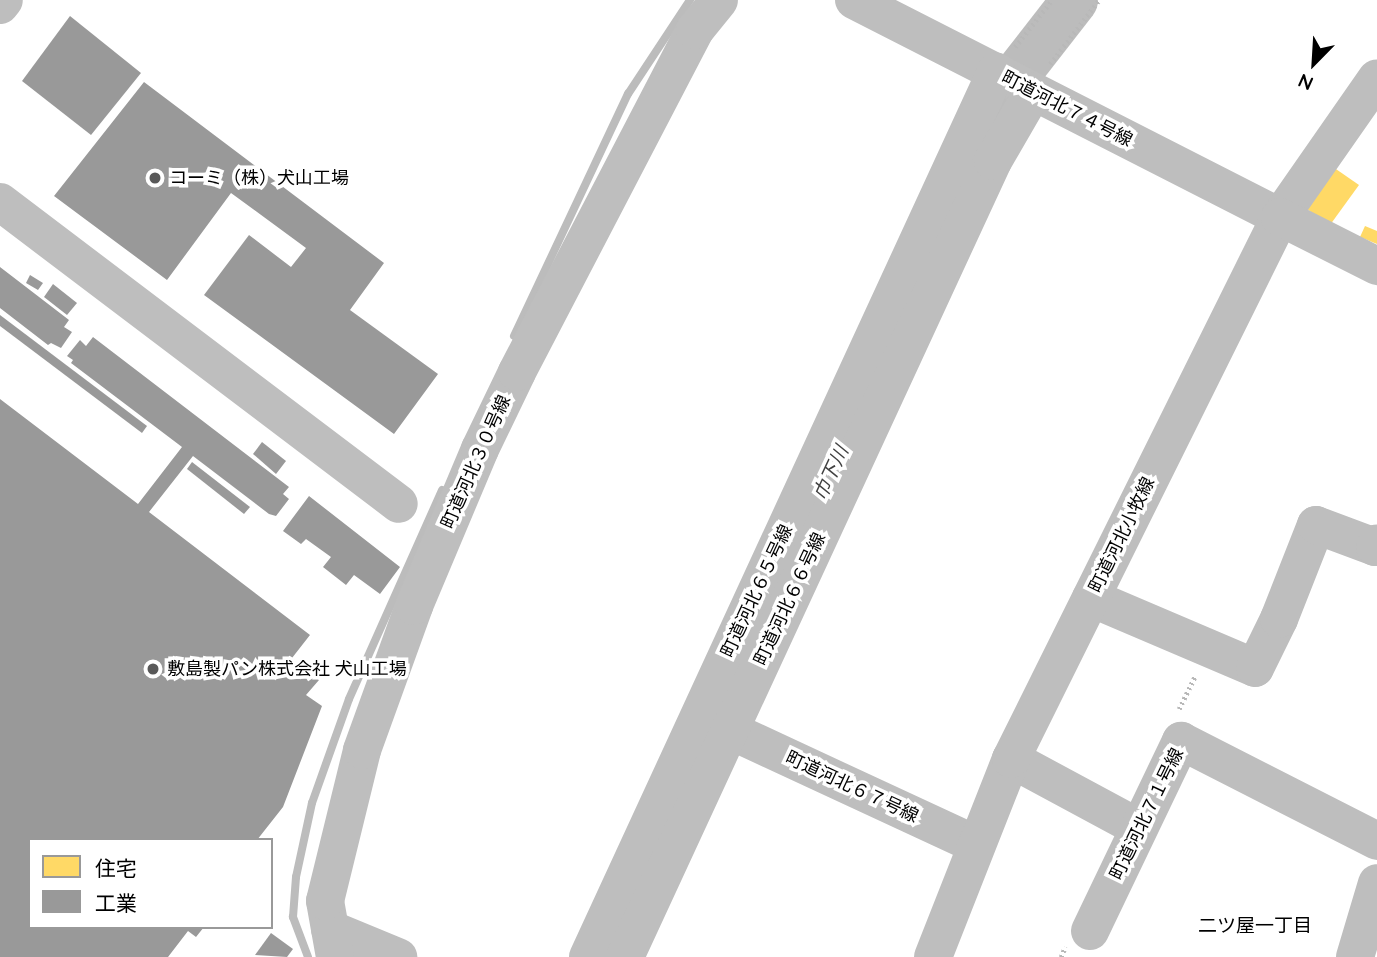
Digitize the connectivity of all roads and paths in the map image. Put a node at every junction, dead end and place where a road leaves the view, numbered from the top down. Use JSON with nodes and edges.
{"nodes":[{"id":1,"x":4,"y":0,"type":"edge"},
{"id":2,"x":719,"y":0,"type":"edge"},
{"id":3,"x":1052,"y":0,"type":"edge"},
{"id":4,"x":1099,"y":0,"type":"edge"},
{"id":5,"x":0,"y":5,"type":"edge"},
{"id":6,"x":877,"y":5,"type":"edge"},
{"id":7,"x":1377,"y":78,"type":"edge"},
{"id":8,"x":1014,"y":82,"type":"junction"},
{"id":9,"x":0,"y":202,"type":"edge"},
{"id":10,"x":1280,"y":217,"type":"junction"},
{"id":11,"x":1377,"y":266,"type":"edge"},
{"id":12,"x":399,"y":504,"type":"dead end"},
{"id":13,"x":1377,"y":543,"type":"edge"},
{"id":14,"x":1091,"y":598,"type":"junction"},
{"id":15,"x":729,"y":730,"type":"junction"},
{"id":16,"x":1011,"y":760,"type":"junction"},
{"id":17,"x":1139,"y":828,"type":"junction"},
{"id":18,"x":1377,"y":841,"type":"edge"},
{"id":19,"x":975,"y":844,"type":"junction"},
{"id":20,"x":1377,"y":883,"type":"edge"},
{"id":21,"x":1090,"y":931,"type":"dead end"},
{"id":22,"x":336,"y":949,"type":"edge"},
{"id":23,"x":398,"y":957,"type":"edge"},
{"id":24,"x":588,"y":957,"type":"edge"},
{"id":25,"x":625,"y":957,"type":"edge"},
{"id":26,"x":933,"y":957,"type":"edge"},
{"id":27,"x":1355,"y":957,"type":"edge"}],
"edges":[{"from":1,"to":5,"type":"street"},
{"from":2,"to":22,"type":"street","name":"町道河北３０号線"},
{"from":3,"to":8,"type":"path"},
{"from":4,"to":8,"type":"path"},
{"from":6,"to":8,"type":"street","name":"町道河北７４号線"},
{"from":7,"to":10,"type":"street","name":"町道河北小牧線"},
{"from":8,"to":10,"type":"street","name":"町道河北７４号線"},
{"from":8,"to":15,"type":"street","name":"町道河北６６号線"},
{"from":8,"to":24,"type":"street","name":"町道河北６５号線"},
{"from":9,"to":12,"type":"street"},
{"from":10,"to":11,"type":"street"},
{"from":10,"to":14,"type":"street","name":"町道河北小牧線"},
{"from":13,"to":14,"type":"street"},
{"from":14,"to":16,"type":"street","name":"町道河北小牧線"},
{"from":15,"to":19,"type":"street","name":"町道河北６７号線"},
{"from":15,"to":25,"type":"street","name":"町道河北６６号線"},
{"from":16,"to":17,"type":"street"},
{"from":16,"to":19,"type":"street","name":"町道河北小牧線"},
{"from":17,"to":18,"type":"street","name":"町道河北７１号線"},
{"from":17,"to":21,"type":"street","name":"町道河北７１号線"},
{"from":19,"to":26,"type":"street","name":"町道河北小牧線"},
{"from":20,"to":27,"type":"street"},
{"from":22,"to":23,"type":"street"}]}
